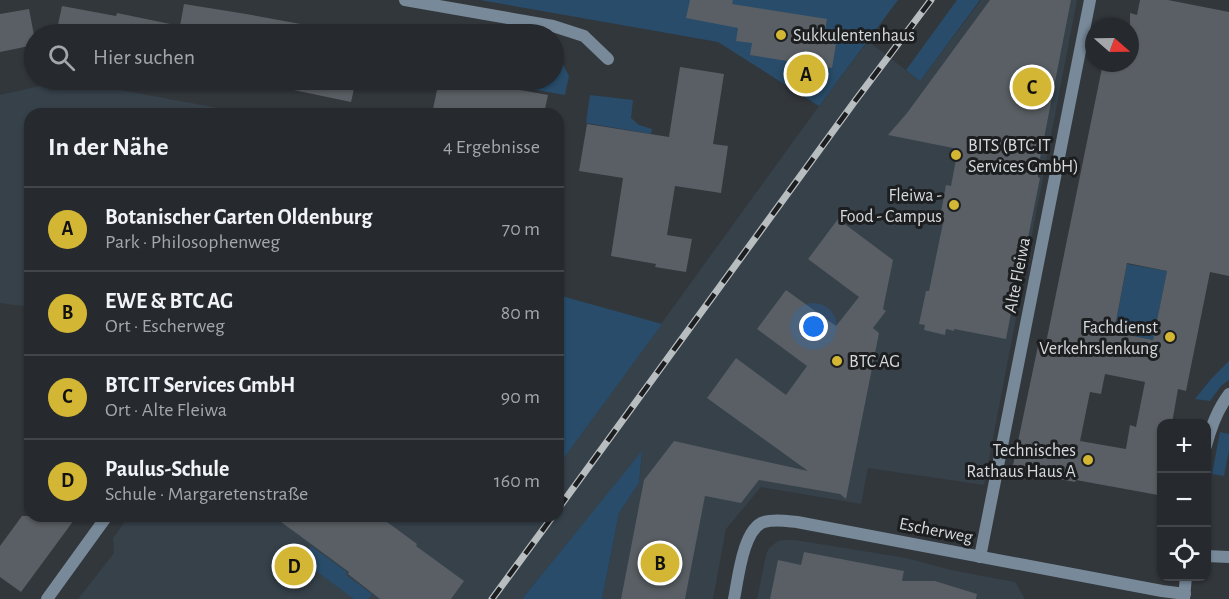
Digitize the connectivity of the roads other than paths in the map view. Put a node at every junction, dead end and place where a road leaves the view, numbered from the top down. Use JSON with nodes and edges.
{"nodes":[{"id":1,"x":405,"y":0,"type":"edge"},
{"id":2,"x":1090,"y":0,"type":"edge"},
{"id":3,"x":542,"y":24,"type":"edge"},
{"id":4,"x":564,"y":30,"type":"edge"},
{"id":5,"x":608,"y":58,"type":"dead end"},
{"id":6,"x":1229,"y":394,"type":"edge"},
{"id":7,"x":1211,"y":430,"type":"edge"},
{"id":8,"x":103,"y":522,"type":"edge"},
{"id":9,"x":1211,"y":556,"type":"edge"},
{"id":10,"x":980,"y":557,"type":"junction"},
{"id":11,"x":1229,"y":557,"type":"edge"},
{"id":12,"x":1186,"y":581,"type":"edge"},
{"id":13,"x":1185,"y":596,"type":"edge"},
{"id":14,"x":46,"y":599,"type":"edge"},
{"id":15,"x":734,"y":599,"type":"edge"}],
"edges":[{"from":1,"to":3,"type":"street"},
{"from":2,"to":10,"type":"street","name":"Alte Fleiwa"},
{"from":4,"to":5,"type":"street"},
{"from":6,"to":7,"type":"street"},
{"from":8,"to":14,"type":"street"},
{"from":9,"to":11,"type":"street"},
{"from":10,"to":13,"type":"street","name":"Escherweg"},
{"from":10,"to":15,"type":"street","name":"Escherweg"},
{"from":12,"to":13,"type":"street"}]}
